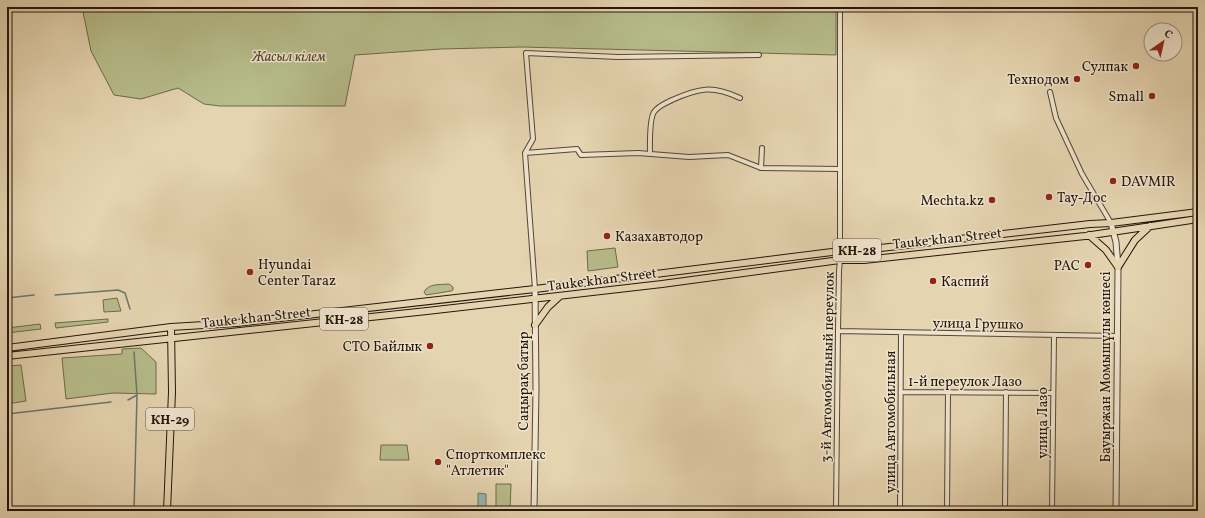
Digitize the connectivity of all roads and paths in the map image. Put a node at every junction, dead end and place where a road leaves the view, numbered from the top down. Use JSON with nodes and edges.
{"nodes":[{"id":1,"x":840,"y":7,"type":"edge"},
{"id":2,"x":759,"y":55,"type":"dead end"},
{"id":3,"x":1050,"y":92,"type":"dead end"},
{"id":4,"x":740,"y":98,"type":"dead end"},
{"id":5,"x":762,"y":148,"type":"dead end"},
{"id":6,"x":525,"y":153,"type":"junction"},
{"id":7,"x":650,"y":154,"type":"junction"},
{"id":8,"x":762,"y":168,"type":"junction"},
{"id":9,"x":840,"y":169,"type":"junction"},
{"id":10,"x":1198,"y":212,"type":"edge"},
{"id":11,"x":1198,"y":219,"type":"edge"},
{"id":12,"x":1111,"y":223,"type":"junction"},
{"id":13,"x":1150,"y":226,"type":"junction"},
{"id":14,"x":1114,"y":231,"type":"junction"},
{"id":15,"x":1089,"y":235,"type":"junction"},
{"id":16,"x":840,"y":251,"type":"junction"},
{"id":17,"x":840,"y":260,"type":"junction"},
{"id":18,"x":1118,"y":267,"type":"junction"},
{"id":19,"x":534,"y":289,"type":"junction"},
{"id":20,"x":560,"y":296,"type":"junction"},
{"id":21,"x":535,"y":299,"type":"junction"},
{"id":22,"x":536,"y":325,"type":"junction"},
{"id":23,"x":170,"y":327,"type":"junction"},
{"id":24,"x":838,"y":331,"type":"junction"},
{"id":25,"x":901,"y":332,"type":"junction"},
{"id":26,"x":1054,"y":335,"type":"junction"},
{"id":27,"x":1118,"y":336,"type":"junction"},
{"id":28,"x":170,"y":338,"type":"junction"},
{"id":29,"x":7,"y":348,"type":"edge"},
{"id":30,"x":7,"y":356,"type":"edge"},
{"id":31,"x":901,"y":392,"type":"junction"},
{"id":32,"x":948,"y":392,"type":"junction"},
{"id":33,"x":1006,"y":392,"type":"junction"},
{"id":34,"x":1053,"y":393,"type":"junction"},
{"id":35,"x":167,"y":511,"type":"edge"},
{"id":36,"x":534,"y":511,"type":"edge"},
{"id":37,"x":836,"y":511,"type":"edge"},
{"id":38,"x":900,"y":511,"type":"edge"},
{"id":39,"x":947,"y":511,"type":"edge"},
{"id":40,"x":1005,"y":511,"type":"edge"},
{"id":41,"x":1052,"y":511,"type":"edge"},
{"id":42,"x":1116,"y":511,"type":"edge"}],
"edges":[{"from":1,"to":9,"type":"street","name":"3-й Автомобильный переулок"},
{"from":2,"to":6,"type":"street"},
{"from":3,"to":12,"type":"street"},
{"from":4,"to":7,"type":"street"},
{"from":5,"to":8,"type":"street"},
{"from":6,"to":7,"type":"street"},
{"from":6,"to":19,"type":"street"},
{"from":7,"to":8,"type":"street"},
{"from":8,"to":9,"type":"street"},
{"from":9,"to":16,"type":"street","name":"3-й Автомобильный переулок"},
{"from":10,"to":12,"type":"main road","name":"Tauke khan Street","number":"КН-28"},
{"from":11,"to":13,"type":"main road","name":"Tauke khan Street","number":"КН-28"},
{"from":12,"to":14,"type":"street","name":"Бауыржан Момышұлы көшесі"},
{"from":12,"to":16,"type":"main road","name":"Tauke khan Street","number":"КН-28"},
{"from":13,"to":14,"type":"main road","name":"Tauke khan Street","number":"КН-28"},
{"from":13,"to":18,"type":"main road"},
{"from":14,"to":15,"type":"main road","name":"Tauke khan Street","number":"КН-28"},
{"from":14,"to":18,"type":"street","name":"Бауыржан Момышұлы көшесі"},
{"from":15,"to":17,"type":"main road","name":"Tauke khan Street","number":"КН-28"},
{"from":15,"to":18,"type":"main road"},
{"from":16,"to":17,"type":"street","name":"3-й Автомобильный переулок"},
{"from":16,"to":19,"type":"main road","name":"Tauke khan Street","number":"КН-28"},
{"from":17,"to":20,"type":"main road","name":"Tauke khan Street","number":"КН-28"},
{"from":17,"to":24,"type":"street","name":"3-й Автомобильный переулок"},
{"from":18,"to":27,"type":"street","name":"Бауыржан Момышұлы көшесі"},
{"from":19,"to":21,"type":"street","name":"Саңырақ батыр"},
{"from":19,"to":23,"type":"main road","name":"Tauke khan Street","number":"КН-28"},
{"from":20,"to":21,"type":"main road","name":"Tauke khan Street","number":"КН-28"},
{"from":20,"to":22,"type":"main road"},
{"from":21,"to":22,"type":"street","name":"Саңырақ батыр"},
{"from":21,"to":28,"type":"main road","name":"Tauke khan Street","number":"КН-28"},
{"from":22,"to":36,"type":"street","name":"Саңырақ батыр"},
{"from":23,"to":28,"type":"main road","number":"КН-29"},
{"from":23,"to":29,"type":"main road","name":"Tauke khan Street","number":"КН-28"},
{"from":24,"to":25,"type":"street","name":"улица Грушко"},
{"from":24,"to":37,"type":"street","name":"3-й Автомобильный переулок"},
{"from":25,"to":26,"type":"street","name":"улица Грушко"},
{"from":25,"to":31,"type":"street","name":"улица Автомобильная"},
{"from":26,"to":27,"type":"street","name":"улица Грушко"},
{"from":26,"to":34,"type":"street","name":"улица Лазо"},
{"from":27,"to":42,"type":"street","name":"Бауыржан Момышұлы көшесі"},
{"from":28,"to":30,"type":"main road","name":"Tauke khan Street","number":"КН-28"},
{"from":28,"to":35,"type":"main road","number":"КН-29"},
{"from":31,"to":32,"type":"street","name":"1-й переулок Лазо"},
{"from":31,"to":38,"type":"street","name":"улица Автомобильная"},
{"from":32,"to":33,"type":"street","name":"1-й переулок Лазо"},
{"from":32,"to":39,"type":"street"},
{"from":33,"to":34,"type":"street","name":"1-й переулок Лазо"},
{"from":33,"to":40,"type":"street"},
{"from":34,"to":41,"type":"street","name":"улица Лазо"}]}
